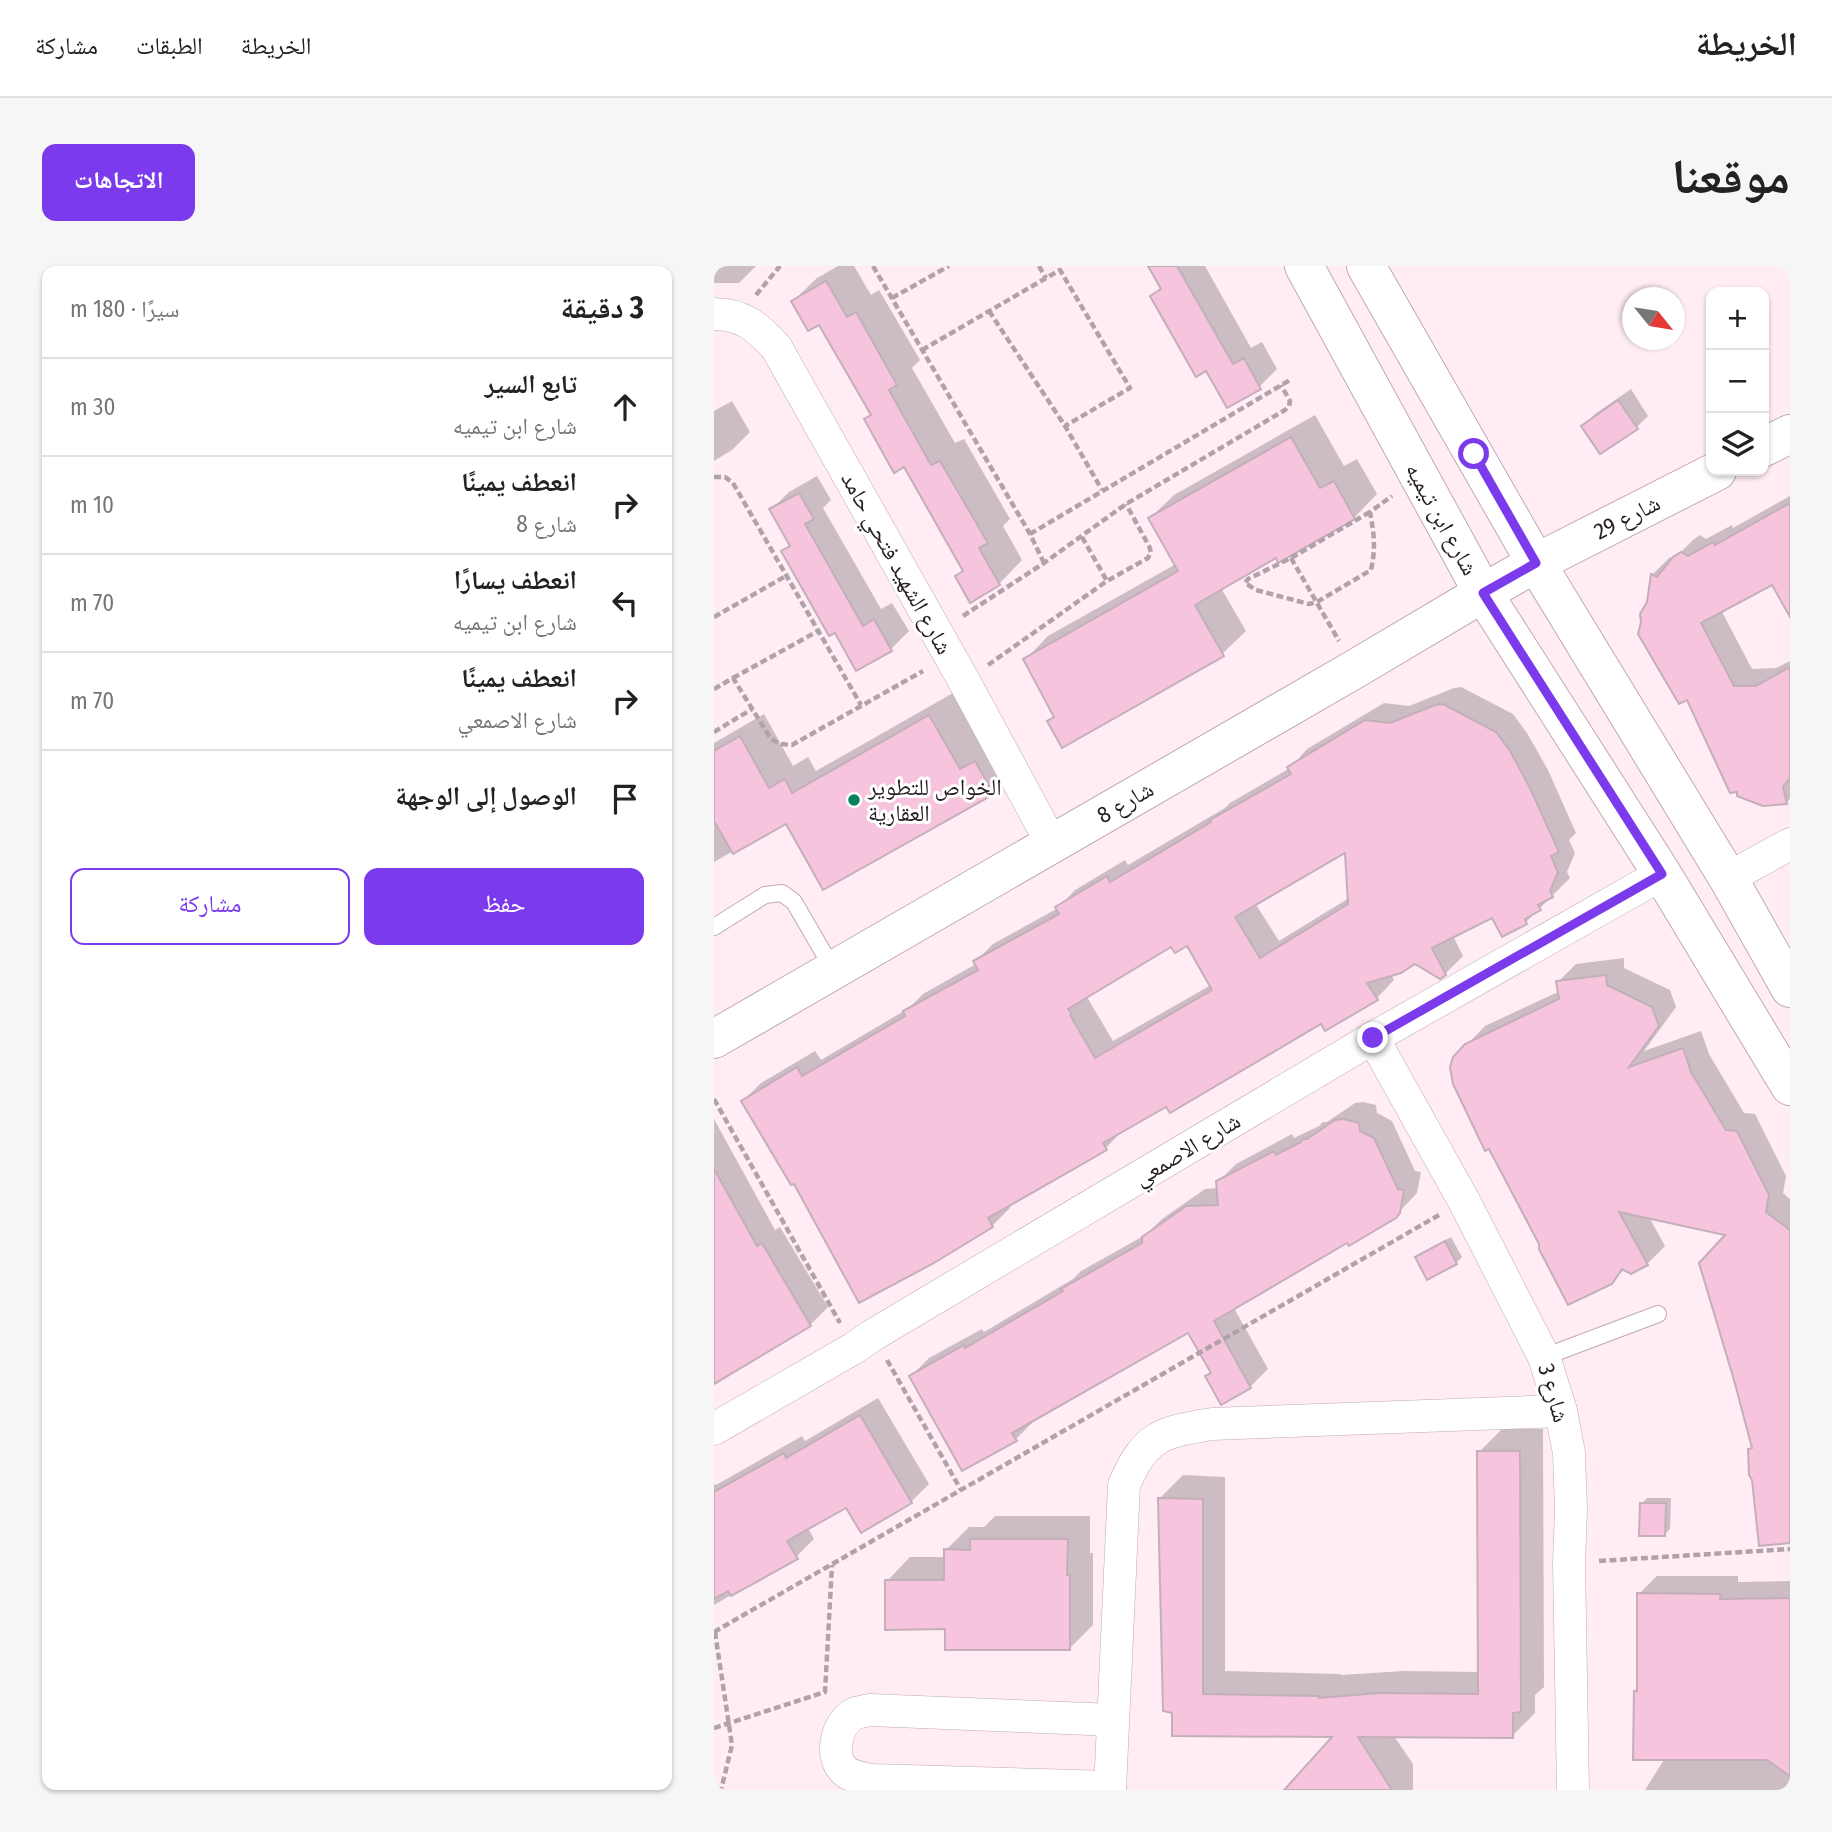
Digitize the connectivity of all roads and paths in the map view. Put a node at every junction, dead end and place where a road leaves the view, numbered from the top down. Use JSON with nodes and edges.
{"nodes":[{"id":1,"x":873,"y":266,"type":"edge"},
{"id":2,"x":948,"y":266,"type":"edge"},
{"id":3,"x":1039,"y":266,"type":"edge"},
{"id":4,"x":1304,"y":266,"type":"edge"},
{"id":5,"x":1366,"y":266,"type":"edge"},
{"id":6,"x":1046,"y":278,"type":"junction"},
{"id":7,"x":892,"y":298,"type":"junction"},
{"id":8,"x":989,"y":311,"type":"junction"},
{"id":9,"x":714,"y":314,"type":"edge"},
{"id":10,"x":922,"y":350,"type":"junction"},
{"id":11,"x":1290,"y":380,"type":"dead end"},
{"id":12,"x":1281,"y":384,"type":"junction"},
{"id":13,"x":1065,"y":426,"type":"junction"},
{"id":14,"x":1790,"y":433,"type":"edge"},
{"id":15,"x":1769,"y":444,"type":"edge"},
{"id":16,"x":1707,"y":476,"type":"edge"},
{"id":17,"x":714,"y":477,"type":"edge"},
{"id":18,"x":1419,"y":477,"type":"junction"},
{"id":19,"x":1102,"y":490,"type":"junction"},
{"id":20,"x":1126,"y":504,"type":"junction"},
{"id":21,"x":1370,"y":512,"type":"junction"},
{"id":22,"x":1030,"y":534,"type":"junction"},
{"id":23,"x":1082,"y":537,"type":"junction"},
{"id":24,"x":1291,"y":558,"type":"junction"},
{"id":25,"x":1044,"y":563,"type":"junction"},
{"id":26,"x":1536,"y":563,"type":"junction"},
{"id":27,"x":786,"y":576,"type":"junction"},
{"id":28,"x":1107,"y":581,"type":"junction"},
{"id":29,"x":1483,"y":593,"type":"junction"},
{"id":30,"x":1317,"y":602,"type":"junction"},
{"id":31,"x":714,"y":617,"type":"edge"},
{"id":32,"x":818,"y":631,"type":"junction"},
{"id":33,"x":950,"y":657,"type":"junction"},
{"id":34,"x":1355,"y":669,"type":"junction"},
{"id":35,"x":733,"y":678,"type":"junction"},
{"id":36,"x":714,"y":689,"type":"edge"},
{"id":37,"x":861,"y":705,"type":"junction"},
{"id":38,"x":752,"y":709,"type":"junction"},
{"id":39,"x":714,"y":732,"type":"edge"},
{"id":40,"x":1052,"y":844,"type":"junction"},
{"id":41,"x":1790,"y":844,"type":"edge"},
{"id":42,"x":1662,"y":874,"type":"junction"},
{"id":43,"x":1728,"y":878,"type":"junction"},
{"id":44,"x":714,"y":927,"type":"edge"},
{"id":45,"x":834,"y":971,"type":"junction"},
{"id":46,"x":1790,"y":988,"type":"edge"},
{"id":47,"x":1373,"y":1038,"type":"junction"},
{"id":48,"x":714,"y":1039,"type":"edge"},
{"id":49,"x":1790,"y":1086,"type":"edge"},
{"id":50,"x":714,"y":1099,"type":"edge"},
{"id":51,"x":1464,"y":1201,"type":"junction"},
{"id":52,"x":1658,"y":1314,"type":"dead end"},
{"id":53,"x":864,"y":1342,"type":"junction"},
{"id":54,"x":1544,"y":1357,"type":"junction"},
{"id":55,"x":1561,"y":1411,"type":"junction"},
{"id":56,"x":714,"y":1429,"type":"edge"},
{"id":57,"x":961,"y":1490,"type":"junction"},
{"id":58,"x":1790,"y":1549,"type":"edge"},
{"id":59,"x":1569,"y":1563,"type":"junction"},
{"id":60,"x":832,"y":1564,"type":"junction"},
{"id":61,"x":714,"y":1632,"type":"edge"},
{"id":62,"x":1113,"y":1720,"type":"junction"},
{"id":63,"x":729,"y":1723,"type":"junction"},
{"id":64,"x":714,"y":1728,"type":"edge"},
{"id":65,"x":1110,"y":1788,"type":"edge"},
{"id":66,"x":721,"y":1790,"type":"edge"},
{"id":67,"x":1573,"y":1790,"type":"edge"}],
"edges":[{"from":1,"to":7,"type":"path"},
{"from":2,"to":7,"type":"path"},
{"from":3,"to":6,"type":"path"},
{"from":4,"to":18,"type":"street","name":"شارع ابن تيميه"},
{"from":5,"to":26,"type":"street"},
{"from":6,"to":8,"type":"path"},
{"from":6,"to":13,"type":"path"},
{"from":7,"to":10,"type":"path"},
{"from":8,"to":10,"type":"path"},
{"from":8,"to":13,"type":"path"},
{"from":9,"to":33,"type":"street","name":"شارع الشهيد فتحي حامد"},
{"from":10,"to":22,"type":"path"},
{"from":11,"to":12,"type":"path"},
{"from":12,"to":19,"type":"path"},
{"from":12,"to":20,"type":"path"},
{"from":13,"to":19,"type":"path"},
{"from":14,"to":15,"type":"street"},
{"from":16,"to":26,"type":"street","name":"شارع 29"},
{"from":17,"to":27,"type":"path"},
{"from":18,"to":21,"type":"path"},
{"from":18,"to":29,"type":"street","name":"شارع ابن تيميه"},
{"from":19,"to":22,"type":"path"},
{"from":20,"to":23,"type":"path"},
{"from":20,"to":28,"type":"path"},
{"from":21,"to":24,"type":"path"},
{"from":21,"to":30,"type":"path"},
{"from":22,"to":25,"type":"path"},
{"from":23,"to":25,"type":"path"},
{"from":23,"to":28,"type":"path"},
{"from":24,"to":30,"type":"path"},
{"from":24,"to":30,"type":"path"},
{"from":25,"to":33,"type":"path"},
{"from":26,"to":29,"type":"street","name":"شارع 8"},
{"from":26,"to":43,"type":"street"},
{"from":27,"to":31,"type":"path"},
{"from":27,"to":32,"type":"path"},
{"from":28,"to":33,"type":"path"},
{"from":29,"to":34,"type":"street","name":"شارع 8"},
{"from":29,"to":42,"type":"street","name":"شارع ابن تيميه"},
{"from":30,"to":34,"type":"path"},
{"from":32,"to":35,"type":"path"},
{"from":32,"to":37,"type":"path"},
{"from":33,"to":37,"type":"path"},
{"from":33,"to":40,"type":"street","name":"شارع الشهيد فتحي حامد"},
{"from":34,"to":40,"type":"street","name":"شارع 8"},
{"from":35,"to":36,"type":"path"},
{"from":35,"to":38,"type":"path"},
{"from":37,"to":38,"type":"path"},
{"from":38,"to":39,"type":"path"},
{"from":40,"to":45,"type":"street","name":"شارع 8"},
{"from":41,"to":43,"type":"street"},
{"from":42,"to":47,"type":"street","name":"شارع الاصمعي"},
{"from":42,"to":49,"type":"street","name":"شارع ابن تيميه"},
{"from":43,"to":46,"type":"street"},
{"from":44,"to":45,"type":"lane"},
{"from":45,"to":48,"type":"street","name":"شارع 8"},
{"from":47,"to":51,"type":"street","name":"شارع 3"},
{"from":47,"to":53,"type":"street","name":"شارع الاصمعي"},
{"from":50,"to":53,"type":"path"},
{"from":51,"to":54,"type":"street","name":"شارع 3"},
{"from":51,"to":57,"type":"path"},
{"from":52,"to":54,"type":"lane"},
{"from":53,"to":56,"type":"street","name":"شارع الاصمعي"},
{"from":53,"to":57,"type":"path"},
{"from":54,"to":55,"type":"street","name":"شارع 3"},
{"from":55,"to":59,"type":"street","name":"شارع 3"},
{"from":55,"to":62,"type":"street"},
{"from":57,"to":60,"type":"path"},
{"from":58,"to":59,"type":"path"},
{"from":59,"to":67,"type":"street","name":"شارع 3"},
{"from":60,"to":61,"type":"path"},
{"from":60,"to":63,"type":"path"},
{"from":61,"to":63,"type":"path"},
{"from":62,"to":65,"type":"street"},
{"from":62,"to":65,"type":"street"},
{"from":63,"to":64,"type":"path"},
{"from":63,"to":66,"type":"path"}]}
